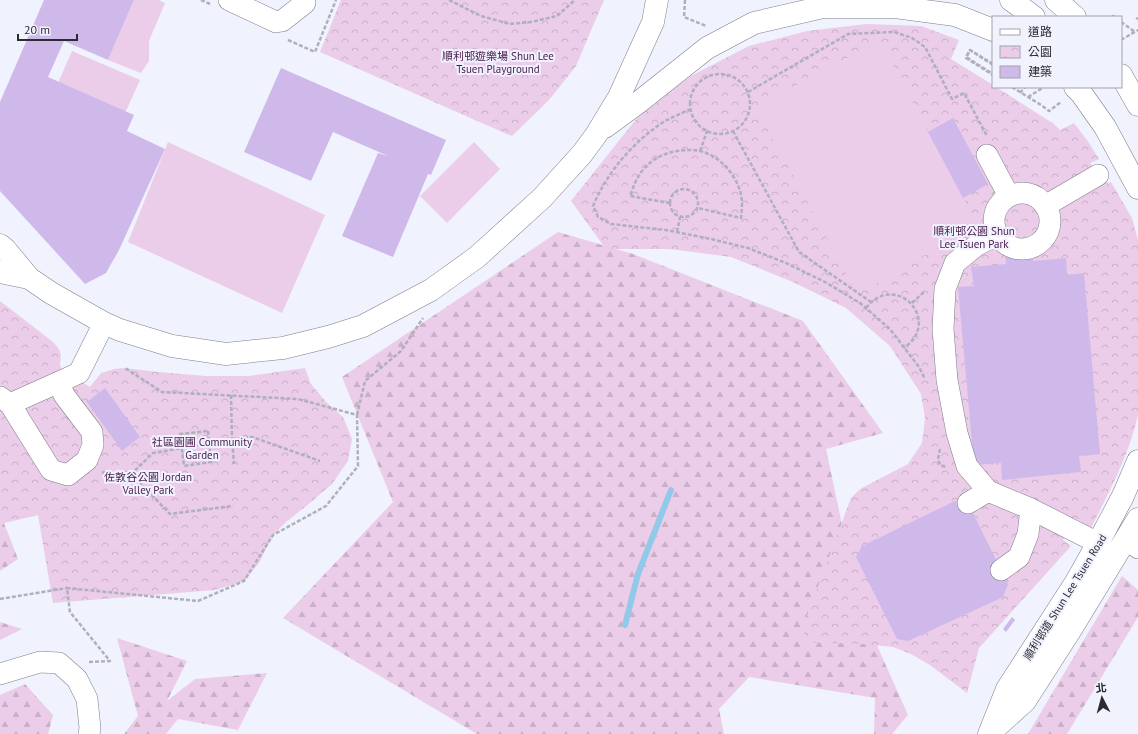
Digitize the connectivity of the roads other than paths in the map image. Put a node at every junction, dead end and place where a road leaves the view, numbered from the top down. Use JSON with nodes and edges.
{"nodes":[{"id":1,"x":229,"y":0,"type":"edge"},
{"id":2,"x":657,"y":0,"type":"edge"},
{"id":3,"x":1011,"y":0,"type":"edge"},
{"id":4,"x":1056,"y":0,"type":"edge"},
{"id":5,"x":305,"y":3,"type":"dead end"},
{"id":6,"x":1033,"y":16,"type":"edge"},
{"id":7,"x":1074,"y":16,"type":"edge"},
{"id":8,"x":992,"y":30,"type":"edge"},
{"id":9,"x":1122,"y":77,"type":"edge"},
{"id":10,"x":1095,"y":88,"type":"edge"},
{"id":11,"x":1070,"y":93,"type":"edge"},
{"id":12,"x":1138,"y":105,"type":"edge"},
{"id":13,"x":596,"y":135,"type":"junction"},
{"id":14,"x":988,"y":147,"type":"road end"},
{"id":15,"x":1098,"y":175,"type":"dead end"},
{"id":16,"x":1138,"y":183,"type":"edge"},
{"id":17,"x":1138,"y":188,"type":"edge"},
{"id":18,"x":1006,"y":190,"type":"junction"},
{"id":19,"x":1045,"y":206,"type":"junction"},
{"id":20,"x":991,"y":229,"type":"junction"},
{"id":21,"x":0,"y":245,"type":"edge"},
{"id":22,"x":0,"y":272,"type":"edge"},
{"id":23,"x":29,"y":278,"type":"junction"},
{"id":24,"x":104,"y":323,"type":"junction"},
{"id":25,"x":59,"y":382,"type":"junction"},
{"id":26,"x":5,"y":400,"type":"edge"},
{"id":27,"x":1138,"y":461,"type":"edge"},
{"id":28,"x":988,"y":491,"type":"junction"},
{"id":29,"x":968,"y":503,"type":"dead end"},
{"id":30,"x":1031,"y":509,"type":"junction"},
{"id":31,"x":1138,"y":519,"type":"edge"},
{"id":32,"x":1098,"y":543,"type":"junction"},
{"id":33,"x":1132,"y":543,"type":"edge"},
{"id":34,"x":1001,"y":570,"type":"dead end"},
{"id":35,"x":0,"y":674,"type":"edge"},
{"id":36,"x":990,"y":733,"type":"edge"},
{"id":37,"x":89,"y":734,"type":"edge"}],
"edges":[{"from":1,"to":5,"type":"street"},
{"from":2,"to":13,"type":"main road"},
{"from":3,"to":6,"type":"main road"},
{"from":4,"to":7,"type":"main road"},
{"from":8,"to":13,"type":"main road"},
{"from":9,"to":12,"type":"main road"},
{"from":10,"to":16,"type":"main road"},
{"from":11,"to":17,"type":"main road"},
{"from":13,"to":24,"type":"main road"},
{"from":14,"to":18,"type":"street"},
{"from":15,"to":19,"type":"street"},
{"from":18,"to":19,"type":"street"},
{"from":18,"to":20,"type":"street"},
{"from":19,"to":20,"type":"street"},
{"from":20,"to":28,"type":"street"},
{"from":21,"to":23,"type":"main road"},
{"from":22,"to":23,"type":"main road"},
{"from":23,"to":24,"type":"main road"},
{"from":24,"to":25,"type":"street"},
{"from":25,"to":26,"type":"street"},
{"from":25,"to":26,"type":"street"},
{"from":27,"to":32,"type":"main road","name":"順利邨道 Shun Lee Tsuen Road"},
{"from":28,"to":29,"type":"street"},
{"from":28,"to":30,"type":"street"},
{"from":30,"to":32,"type":"street"},
{"from":30,"to":34,"type":"street"},
{"from":31,"to":33,"type":"main road","name":"順利邨道 Shun Lee Tsuen Road"},
{"from":32,"to":36,"type":"main road","name":"順利邨道 Shun Lee Tsuen Road"},
{"from":33,"to":36,"type":"main road","name":"順利邨道 Shun Lee Tsuen Road"},
{"from":35,"to":37,"type":"street"}]}
